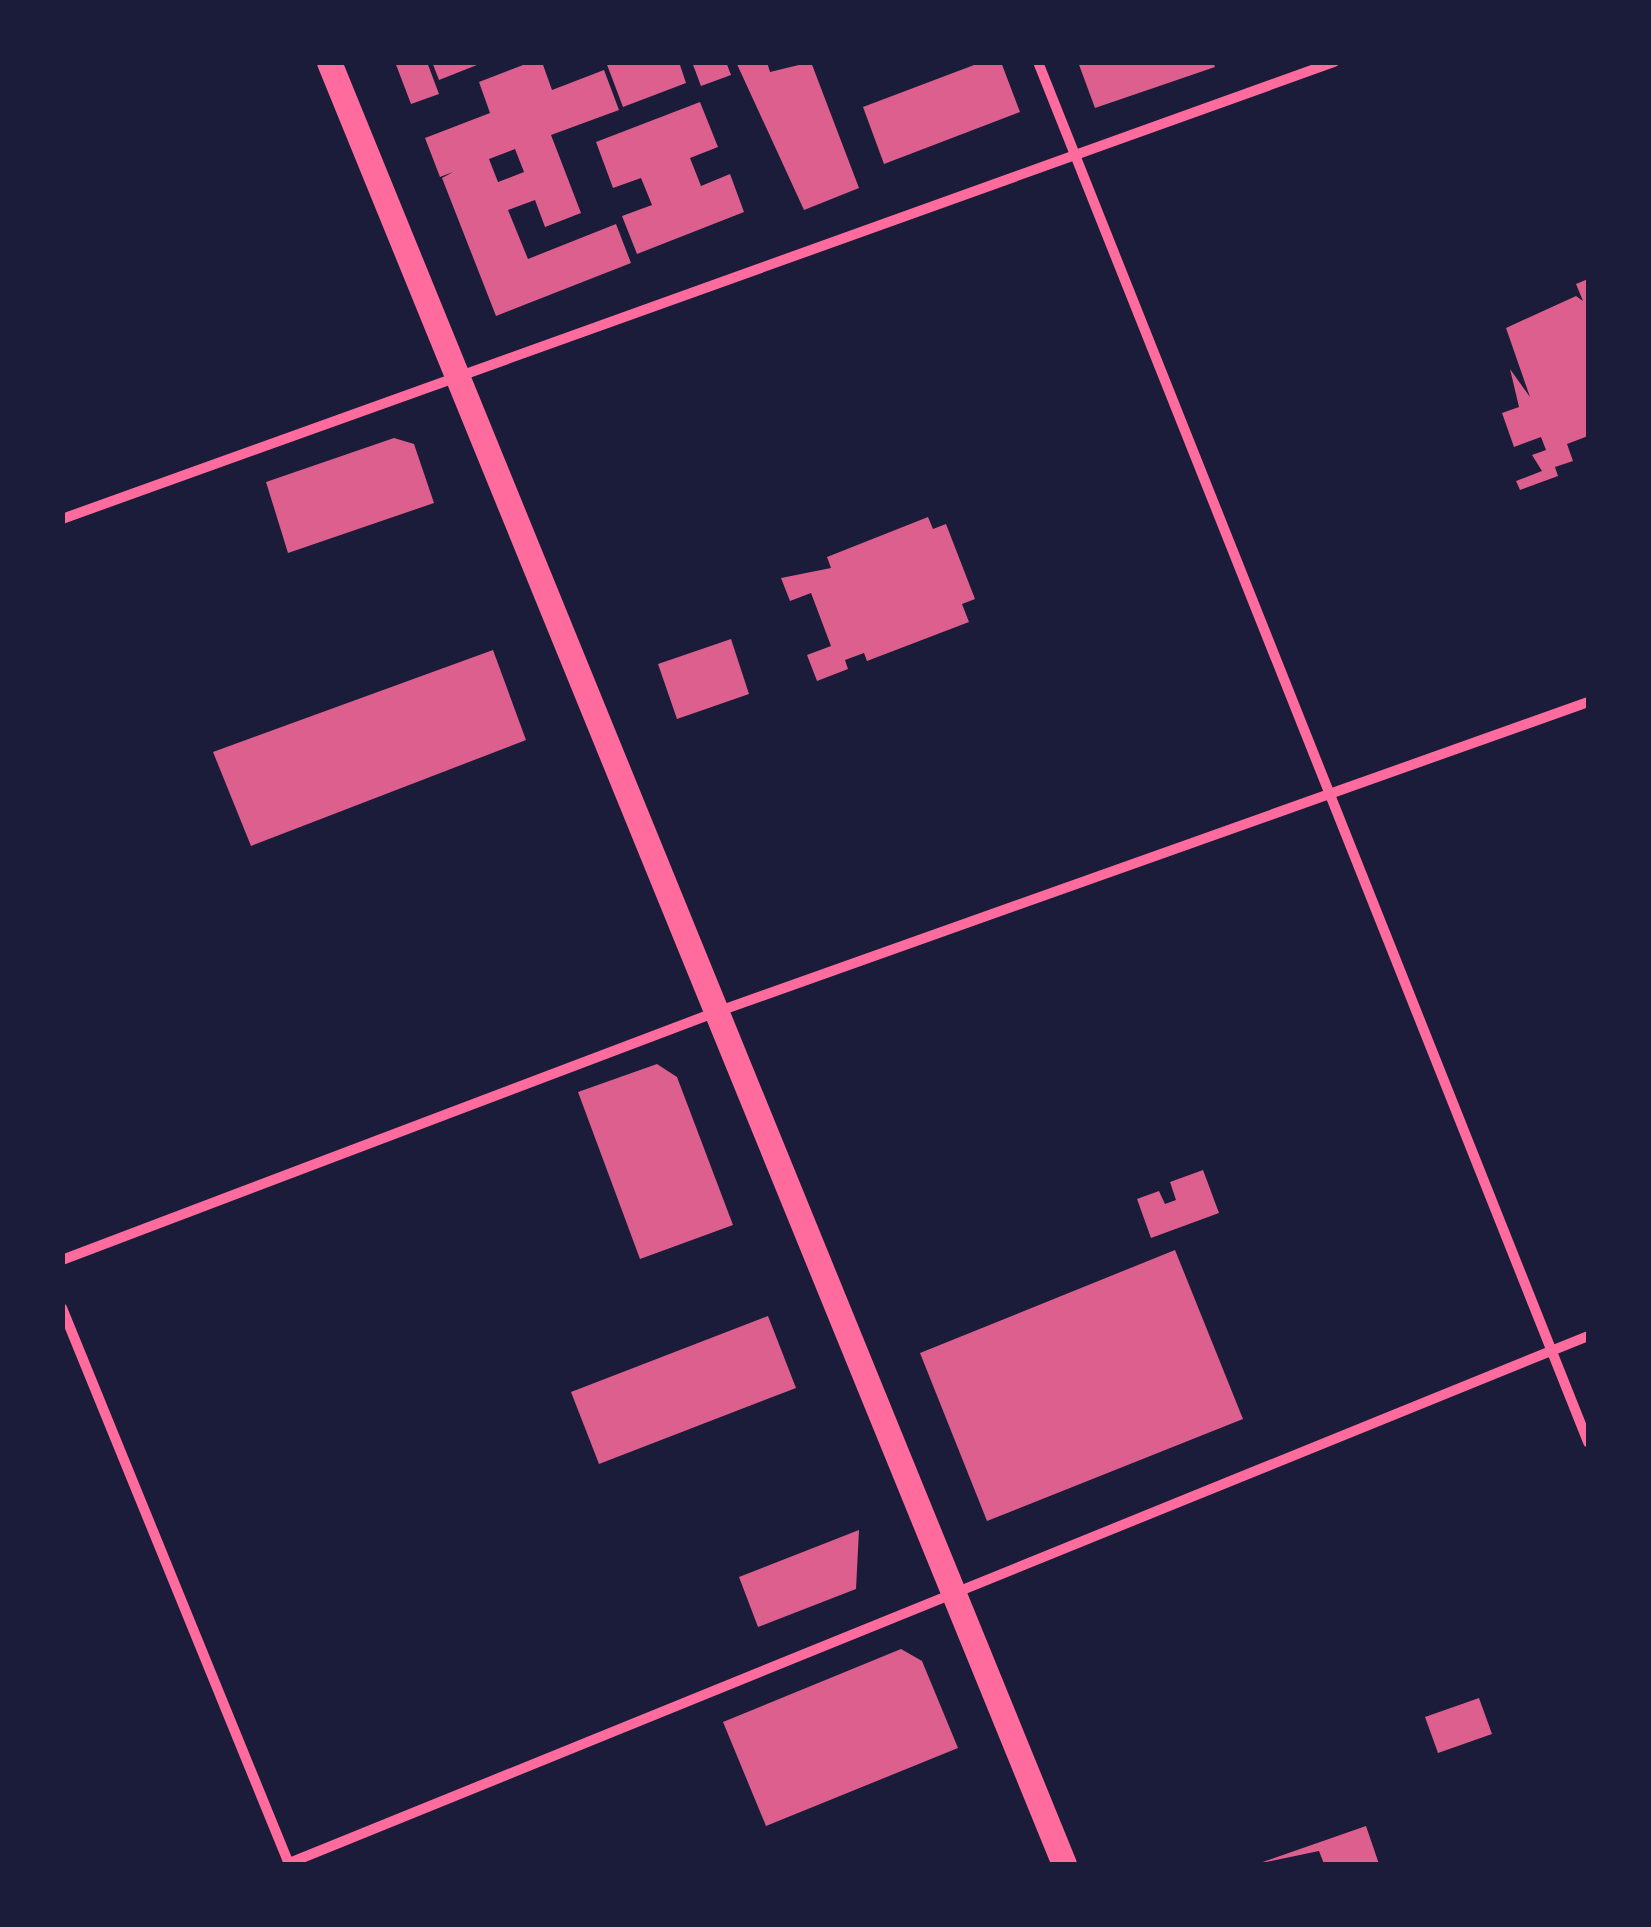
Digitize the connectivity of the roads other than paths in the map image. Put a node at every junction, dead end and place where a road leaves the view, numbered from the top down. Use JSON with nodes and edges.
{"nodes":[{"id":1,"x":329,"y":62,"type":"edge"},
{"id":2,"x":1038,"y":62,"type":"edge"},
{"id":3,"x":1334,"y":62,"type":"edge"},
{"id":4,"x":1072,"y":152,"type":"junction"},
{"id":5,"x":452,"y":379,"type":"junction"},
{"id":6,"x":62,"y":519,"type":"edge"},
{"id":7,"x":1588,"y":702,"type":"edge"},
{"id":8,"x":1328,"y":794,"type":"junction"},
{"id":9,"x":711,"y":1014,"type":"junction"},
{"id":10,"x":62,"y":1260,"type":"edge"},
{"id":11,"x":62,"y":1308,"type":"edge"},
{"id":12,"x":1588,"y":1336,"type":"edge"},
{"id":13,"x":1552,"y":1354,"type":"junction"},
{"id":14,"x":1588,"y":1442,"type":"edge"},
{"id":15,"x":945,"y":1590,"type":"junction"},
{"id":16,"x":288,"y":1864,"type":"edge"},
{"id":17,"x":1064,"y":1864,"type":"edge"}],
"edges":[{"from":1,"to":5,"type":"main road"},
{"from":2,"to":4,"type":"street"},
{"from":3,"to":4,"type":"street"},
{"from":4,"to":5,"type":"street"},
{"from":4,"to":8,"type":"street"},
{"from":5,"to":6,"type":"street"},
{"from":5,"to":9,"type":"main road"},
{"from":7,"to":8,"type":"street"},
{"from":8,"to":9,"type":"street"},
{"from":8,"to":13,"type":"street"},
{"from":9,"to":10,"type":"street"},
{"from":9,"to":15,"type":"main road"},
{"from":11,"to":16,"type":"street"},
{"from":12,"to":13,"type":"street"},
{"from":13,"to":14,"type":"street"},
{"from":13,"to":15,"type":"street"},
{"from":15,"to":16,"type":"street"},
{"from":15,"to":17,"type":"main road"}]}
